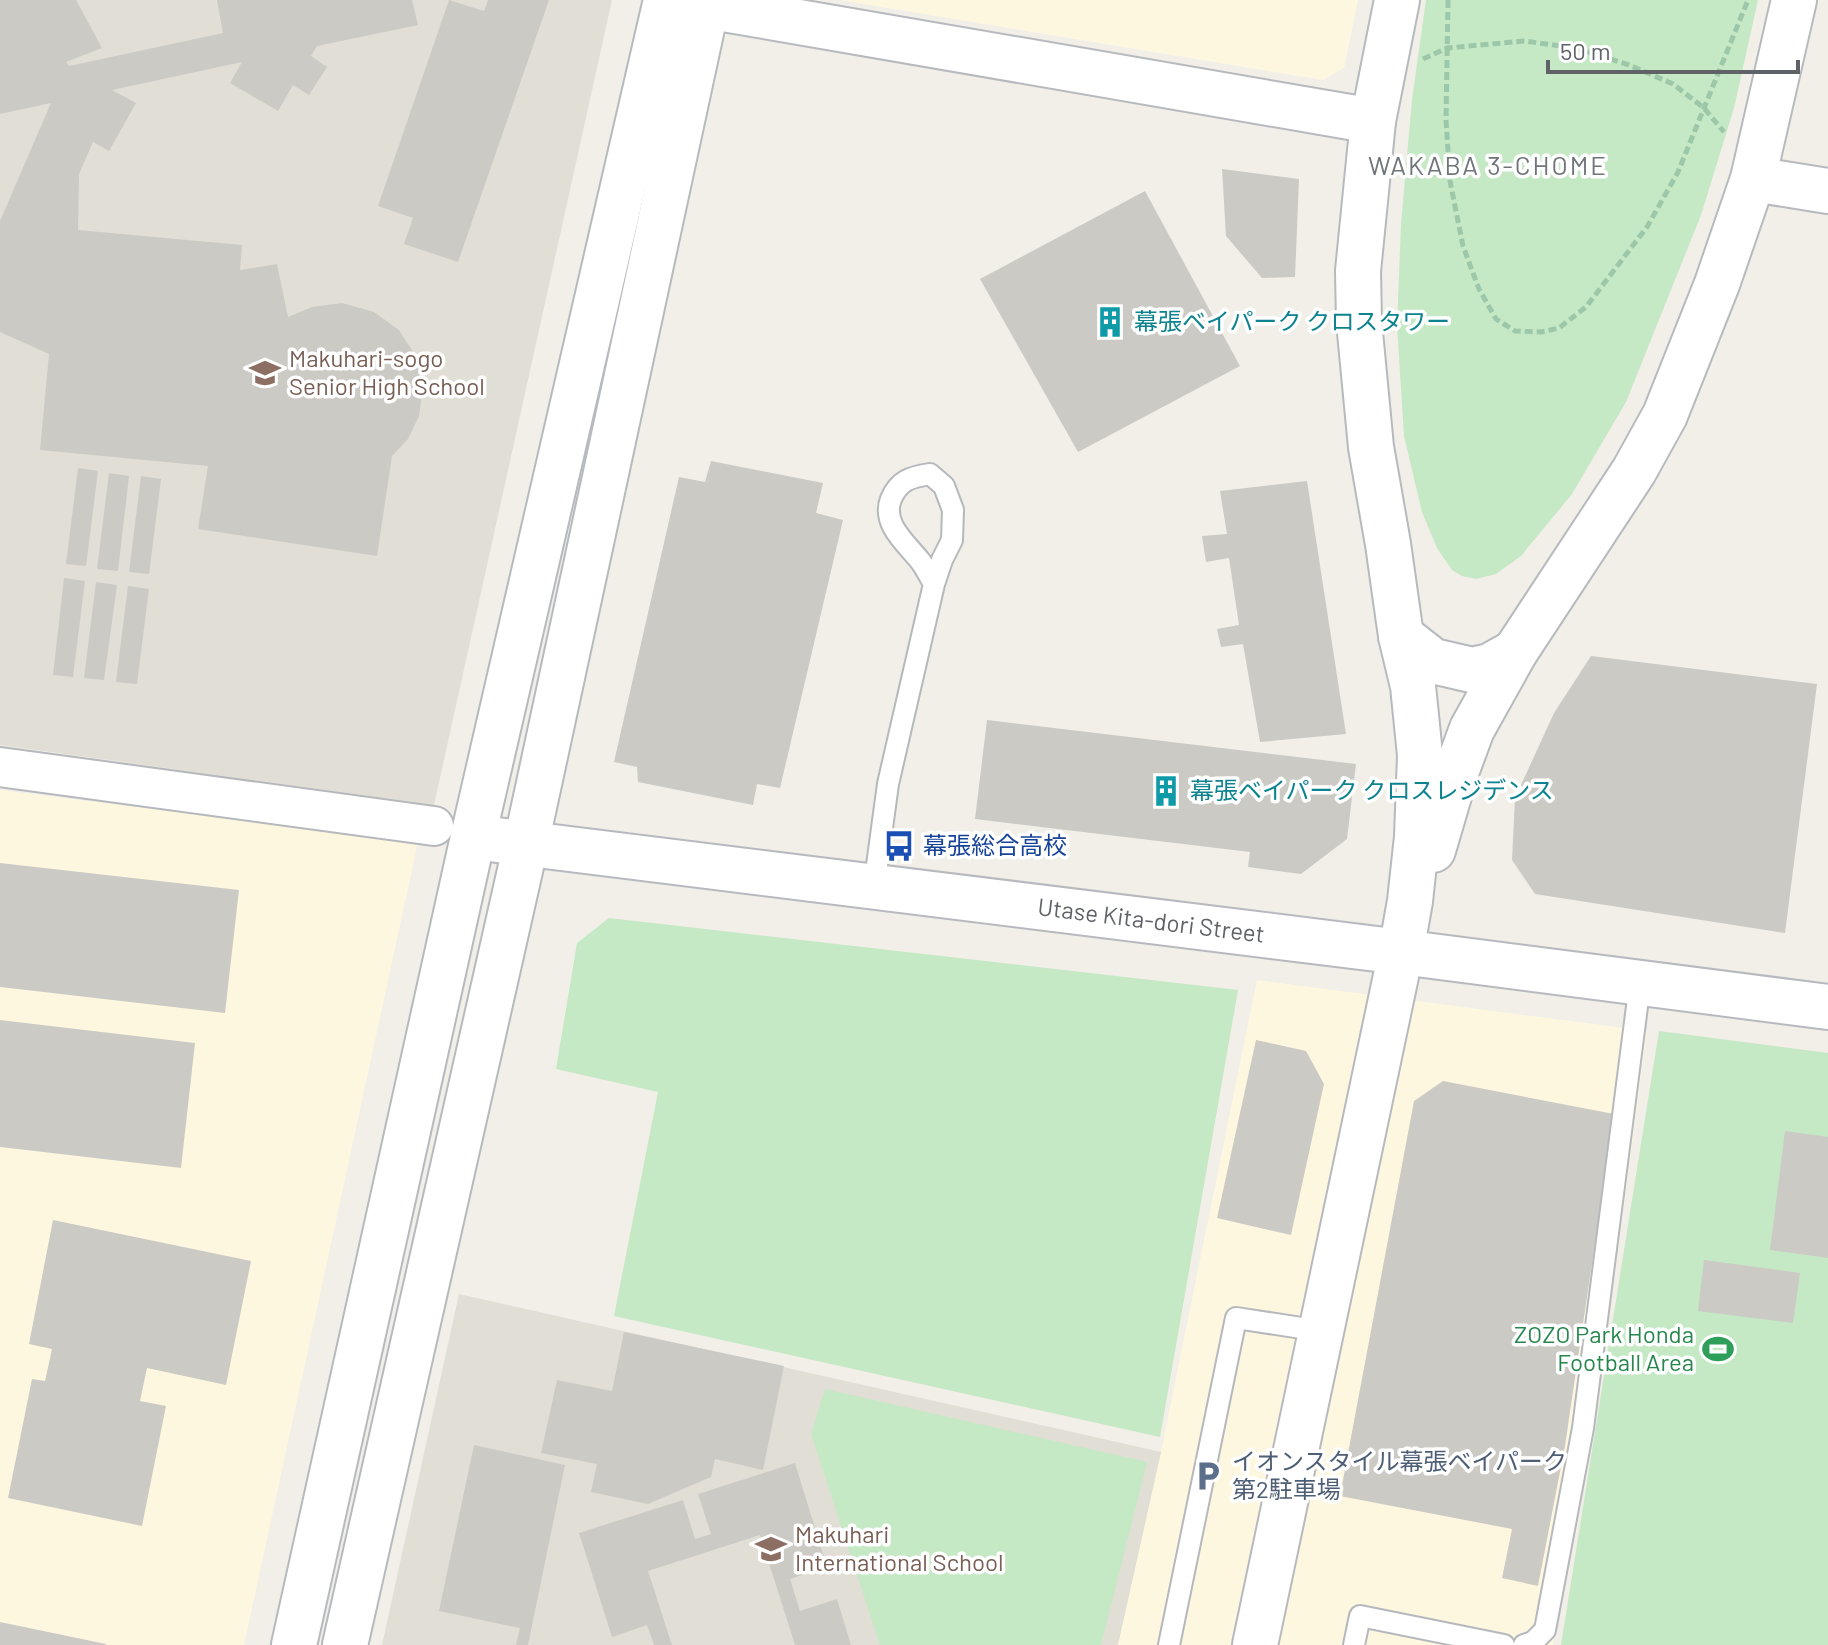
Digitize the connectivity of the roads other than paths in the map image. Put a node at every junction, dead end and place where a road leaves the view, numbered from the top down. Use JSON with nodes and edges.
{"nodes":[{"id":1,"x":1397,"y":0,"type":"edge"},
{"id":2,"x":1794,"y":0,"type":"edge"},
{"id":3,"x":693,"y":2,"type":"edge"},
{"id":4,"x":1373,"y":121,"type":"junction"},
{"id":5,"x":1753,"y":179,"type":"junction"},
{"id":6,"x":1828,"y":191,"type":"edge"},
{"id":7,"x":934,"y":584,"type":"junction"},
{"id":8,"x":1401,"y":636,"type":"junction"},
{"id":9,"x":1515,"y":652,"type":"junction"},
{"id":10,"x":0,"y":767,"type":"edge"},
{"id":11,"x":454,"y":832,"type":"junction"},
{"id":12,"x":526,"y":844,"type":"junction"},
{"id":13,"x":874,"y":887,"type":"junction"},
{"id":14,"x":1401,"y":952,"type":"junction"},
{"id":15,"x":1640,"y":983,"type":"junction"},
{"id":16,"x":1828,"y":1007,"type":"edge"},
{"id":17,"x":1321,"y":1331,"type":"junction"},
{"id":18,"x":1437,"y":1638,"type":"edge"},
{"id":19,"x":294,"y":1645,"type":"edge"},
{"id":20,"x":345,"y":1645,"type":"edge"},
{"id":21,"x":1169,"y":1645,"type":"edge"},
{"id":22,"x":1255,"y":1645,"type":"edge"},
{"id":23,"x":1354,"y":1645,"type":"edge"},
{"id":24,"x":1504,"y":1645,"type":"edge"},
{"id":25,"x":1524,"y":1645,"type":"edge"}],
"edges":[{"from":1,"to":4,"type":"street"},
{"from":2,"to":5,"type":"street"},
{"from":3,"to":4,"type":"street"},
{"from":3,"to":11,"type":"street"},
{"from":3,"to":12,"type":"street"},
{"from":4,"to":8,"type":"street"},
{"from":5,"to":6,"type":"street"},
{"from":5,"to":9,"type":"street"},
{"from":7,"to":7,"type":"lane"},
{"from":7,"to":13,"type":"lane"},
{"from":8,"to":9,"type":"street"},
{"from":8,"to":14,"type":"street"},
{"from":9,"to":14,"type":"street"},
{"from":10,"to":11,"type":"street"},
{"from":11,"to":12,"type":"street","name":"Utase Kita-dori Street"},
{"from":11,"to":19,"type":"street"},
{"from":12,"to":13,"type":"street","name":"Utase Kita-dori Street"},
{"from":12,"to":20,"type":"street"},
{"from":13,"to":14,"type":"street","name":"Utase Kita-dori Street"},
{"from":14,"to":15,"type":"street","name":"Utase Kita-dori Street"},
{"from":14,"to":17,"type":"street"},
{"from":15,"to":16,"type":"street","name":"Utase Kita-dori Street"},
{"from":15,"to":25,"type":"lane"},
{"from":17,"to":21,"type":"lane"},
{"from":17,"to":22,"type":"street"},
{"from":18,"to":23,"type":"lane"},
{"from":18,"to":24,"type":"lane"}]}
